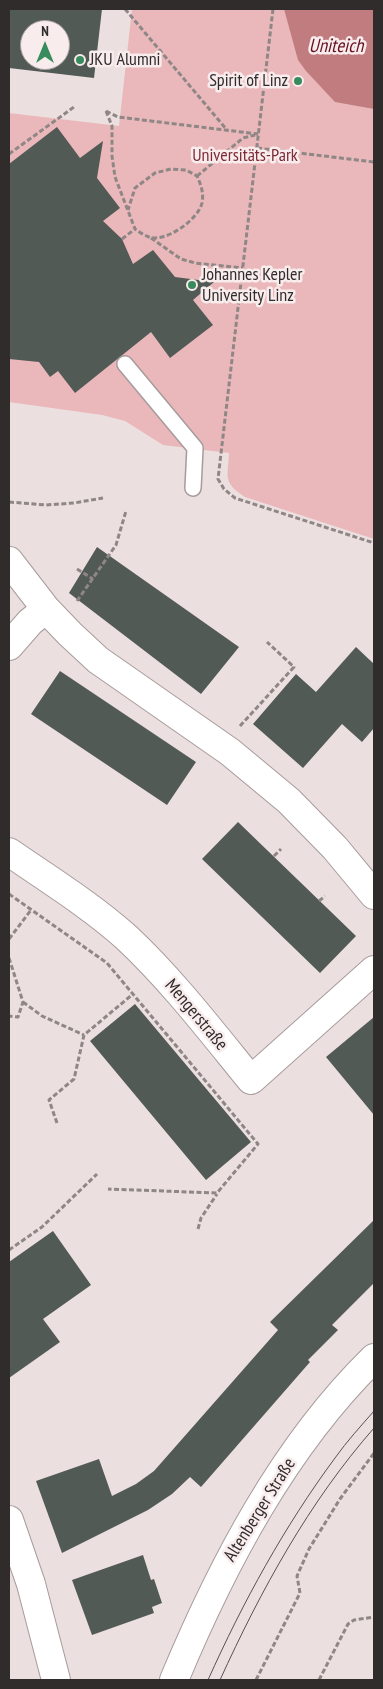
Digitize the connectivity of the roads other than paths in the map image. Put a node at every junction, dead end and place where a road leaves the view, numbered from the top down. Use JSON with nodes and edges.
{"nodes":[{"id":1,"x":125,"y":364,"type":"dead end"},
{"id":2,"x":193,"y":488,"type":"dead end"},
{"id":3,"x":9,"y":561,"type":"edge"},
{"id":4,"x":46,"y":609,"type":"junction"},
{"id":5,"x":9,"y":646,"type":"edge"},
{"id":6,"x":9,"y":852,"type":"edge"},
{"id":7,"x":374,"y":895,"type":"edge"},
{"id":8,"x":374,"y":970,"type":"edge"},
{"id":9,"x":374,"y":1358,"type":"edge"},
{"id":10,"x":9,"y":1520,"type":"edge"},
{"id":11,"x":56,"y":1680,"type":"edge"},
{"id":12,"x":174,"y":1680,"type":"edge"}],
"edges":[{"from":1,"to":2,"type":"lane"},
{"from":3,"to":4,"type":"street"},
{"from":4,"to":5,"type":"street"},
{"from":4,"to":7,"type":"street"},
{"from":6,"to":8,"type":"street","name":"Mengerstraße"},
{"from":9,"to":12,"type":"street","name":"Altenberger Straße"},
{"from":10,"to":11,"type":"street"}]}
